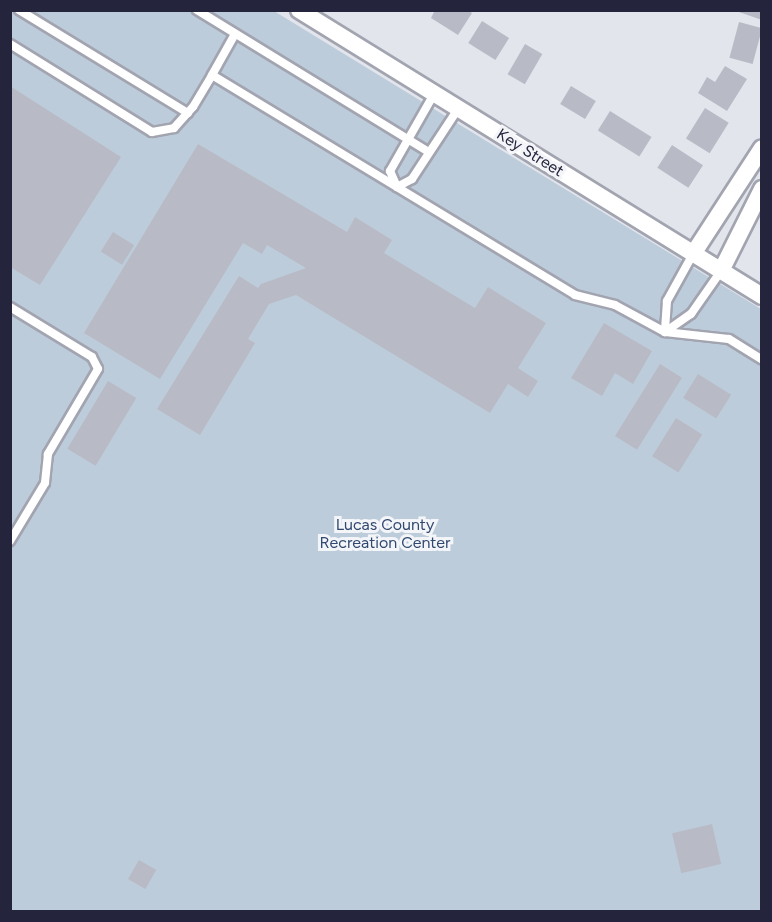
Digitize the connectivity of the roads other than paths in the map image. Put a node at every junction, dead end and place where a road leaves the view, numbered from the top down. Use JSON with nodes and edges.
{"nodes":[{"id":1,"x":19,"y":10,"type":"edge"},
{"id":2,"x":196,"y":10,"type":"edge"},
{"id":3,"x":299,"y":10,"type":"edge"},
{"id":4,"x":235,"y":34,"type":"junction"},
{"id":5,"x":10,"y":44,"type":"edge"},
{"id":6,"x":212,"y":75,"type":"junction"},
{"id":7,"x":434,"y":94,"type":"junction"},
{"id":8,"x":458,"y":109,"type":"junction"},
{"id":9,"x":188,"y":113,"type":"junction"},
{"id":10,"x":408,"y":139,"type":"junction"},
{"id":11,"x":762,"y":148,"type":"edge"},
{"id":12,"x":429,"y":152,"type":"junction"},
{"id":13,"x":397,"y":187,"type":"junction"},
{"id":14,"x":762,"y":189,"type":"edge"},
{"id":15,"x":693,"y":254,"type":"junction"},
{"id":16,"x":721,"y":271,"type":"junction"},
{"id":17,"x":762,"y":296,"type":"edge"},
{"id":18,"x":10,"y":307,"type":"edge"},
{"id":19,"x":665,"y":332,"type":"junction"},
{"id":20,"x":762,"y":360,"type":"edge"},
{"id":21,"x":10,"y":541,"type":"edge"}],
"edges":[{"from":1,"to":9,"type":"lane"},
{"from":2,"to":4,"type":"lane"},
{"from":3,"to":7,"type":"street","name":"Key Street"},
{"from":4,"to":6,"type":"lane"},
{"from":4,"to":10,"type":"lane"},
{"from":5,"to":9,"type":"lane"},
{"from":6,"to":9,"type":"lane"},
{"from":6,"to":13,"type":"lane"},
{"from":7,"to":8,"type":"street","name":"Key Street"},
{"from":7,"to":10,"type":"lane"},
{"from":8,"to":12,"type":"lane"},
{"from":8,"to":15,"type":"street","name":"Key Street"},
{"from":10,"to":12,"type":"lane"},
{"from":10,"to":13,"type":"lane"},
{"from":11,"to":15,"type":"street"},
{"from":12,"to":13,"type":"lane"},
{"from":13,"to":19,"type":"lane"},
{"from":14,"to":16,"type":"street"},
{"from":15,"to":16,"type":"street","name":"Key Street"},
{"from":15,"to":19,"type":"lane"},
{"from":16,"to":17,"type":"street","name":"Key Street"},
{"from":16,"to":19,"type":"lane"},
{"from":18,"to":21,"type":"lane"},
{"from":19,"to":20,"type":"lane"}]}
